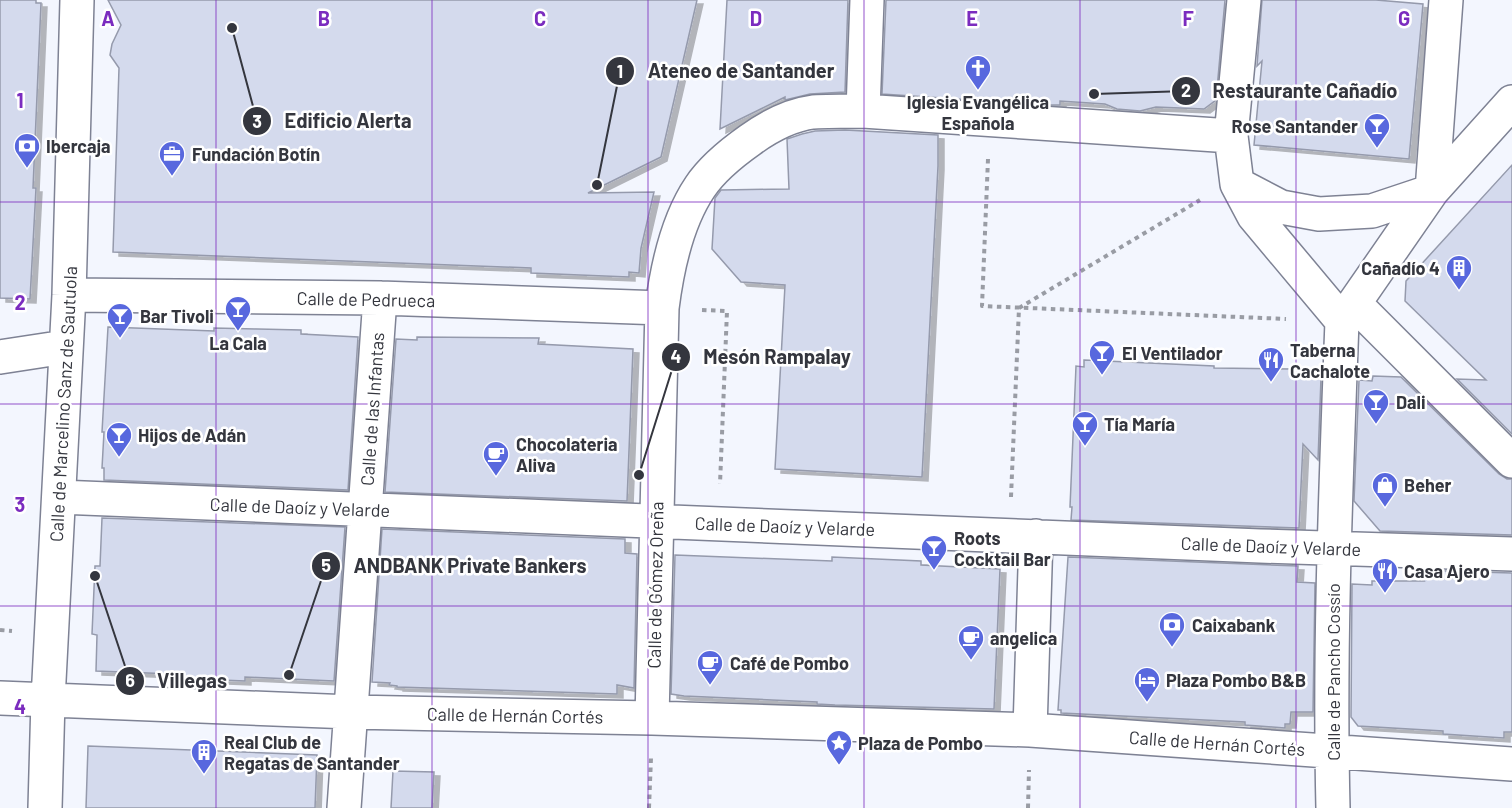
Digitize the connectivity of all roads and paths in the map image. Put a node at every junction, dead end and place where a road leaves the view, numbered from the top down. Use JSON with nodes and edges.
{"nodes":[{"id":1,"x":77,"y":0,"type":"edge"},
{"id":2,"x":867,"y":0,"type":"edge"},
{"id":3,"x":1244,"y":0,"type":"edge"},
{"id":4,"x":1446,"y":0,"type":"edge"},
{"id":5,"x":1512,"y":102,"type":"edge"},
{"id":6,"x":863,"y":111,"type":"junction"},
{"id":7,"x":1231,"y":136,"type":"junction"},
{"id":8,"x":988,"y":164,"type":"dead end"},
{"id":9,"x":1237,"y":184,"type":"junction"},
{"id":10,"x":1432,"y":191,"type":"junction"},
{"id":11,"x":69,"y":295,"type":"junction"},
{"id":12,"x":380,"y":298,"type":"junction"},
{"id":13,"x":662,"y":308,"type":"junction"},
{"id":14,"x":1019,"y":308,"type":"junction"},
{"id":15,"x":1349,"y":313,"type":"junction"},
{"id":16,"x":65,"y":347,"type":"junction"},
{"id":17,"x":0,"y":357,"type":"edge"},
{"id":18,"x":1512,"y":461,"type":"edge"},
{"id":19,"x":58,"y":497,"type":"junction"},
{"id":20,"x":365,"y":510,"type":"junction"},
{"id":21,"x":656,"y":521,"type":"junction"},
{"id":22,"x":717,"y":524,"type":"junction"},
{"id":23,"x":1023,"y":536,"type":"junction"},
{"id":24,"x":1333,"y":549,"type":"junction"},
{"id":25,"x":1512,"y":554,"type":"edge"},
{"id":26,"x":0,"y":698,"type":"edge"},
{"id":27,"x":48,"y":700,"type":"junction"},
{"id":28,"x":351,"y":712,"type":"junction"},
{"id":29,"x":652,"y":718,"type":"junction"},
{"id":30,"x":1030,"y":730,"type":"junction"},
{"id":31,"x":1332,"y":751,"type":"junction"},
{"id":32,"x":1512,"y":764,"type":"edge"},
{"id":33,"x":45,"y":808,"type":"edge"},
{"id":34,"x":344,"y":808,"type":"edge"},
{"id":35,"x":649,"y":808,"type":"edge"},
{"id":36,"x":1333,"y":808,"type":"edge"}],
"edges":[{"from":1,"to":11,"type":"street","name":"Calle de Marcelino Sanz de Sautuola"},
{"from":2,"to":6,"type":"street"},
{"from":3,"to":7,"type":"street"},
{"from":4,"to":10,"type":"street"},
{"from":5,"to":10,"type":"street"},
{"from":6,"to":7,"type":"street","name":"Calle de Gómez Oreña"},
{"from":6,"to":13,"type":"street","name":"Calle de Gómez Oreña"},
{"from":7,"to":9,"type":"street"},
{"from":8,"to":14,"type":"path"},
{"from":9,"to":10,"type":"street"},
{"from":9,"to":14,"type":"path"},
{"from":9,"to":15,"type":"street"},
{"from":10,"to":15,"type":"street"},
{"from":11,"to":12,"type":"street","name":"Calle de Pedrueca"},
{"from":11,"to":16,"type":"street","name":"Calle de Marcelino Sanz de Sautuola"},
{"from":12,"to":13,"type":"street","name":"Calle de Pedrueca"},
{"from":12,"to":20,"type":"street","name":"Calle de las Infantas"},
{"from":13,"to":21,"type":"street","name":"Calle de Gómez Oreña"},
{"from":13,"to":22,"type":"path"},
{"from":14,"to":15,"type":"path"},
{"from":14,"to":23,"type":"path"},
{"from":15,"to":18,"type":"street"},
{"from":15,"to":24,"type":"street","name":"Calle de Pancho Cossío"},
{"from":16,"to":17,"type":"street"},
{"from":16,"to":19,"type":"street","name":"Calle de Marcelino Sanz de Sautuola"},
{"from":19,"to":20,"type":"street","name":"Calle de Daoíz y Velarde"},
{"from":19,"to":27,"type":"street","name":"Calle de Marcelino Sanz de Sautuola"},
{"from":20,"to":21,"type":"street","name":"Calle de Daoíz y Velarde"},
{"from":20,"to":28,"type":"street","name":"Calle de las Infantas"},
{"from":21,"to":22,"type":"street","name":"Calle de Daoíz y Velarde"},
{"from":21,"to":29,"type":"street","name":"Calle de Gómez Oreña"},
{"from":22,"to":23,"type":"street","name":"Calle de Daoíz y Velarde"},
{"from":23,"to":24,"type":"street","name":"Calle de Daoíz y Velarde"},
{"from":23,"to":30,"type":"street"},
{"from":24,"to":25,"type":"street","name":"Calle de Daoíz y Velarde"},
{"from":24,"to":31,"type":"street","name":"Calle de Pancho Cossío"},
{"from":26,"to":27,"type":"street","name":"Calle de Hernán Cortés"},
{"from":27,"to":28,"type":"street","name":"Calle de Hernán Cortés"},
{"from":27,"to":33,"type":"street","name":"Calle de Marcelino Sanz de Sautuola"},
{"from":28,"to":29,"type":"street","name":"Calle de Hernán Cortés"},
{"from":28,"to":34,"type":"street","name":"Calle de las Infantas"},
{"from":29,"to":30,"type":"street","name":"Calle de Hernán Cortés"},
{"from":29,"to":35,"type":"path"},
{"from":30,"to":31,"type":"street","name":"Calle de Hernán Cortés"},
{"from":31,"to":32,"type":"street","name":"Calle de Hernán Cortés"},
{"from":31,"to":36,"type":"street","name":"Calle de Pancho Cossío"}]}
